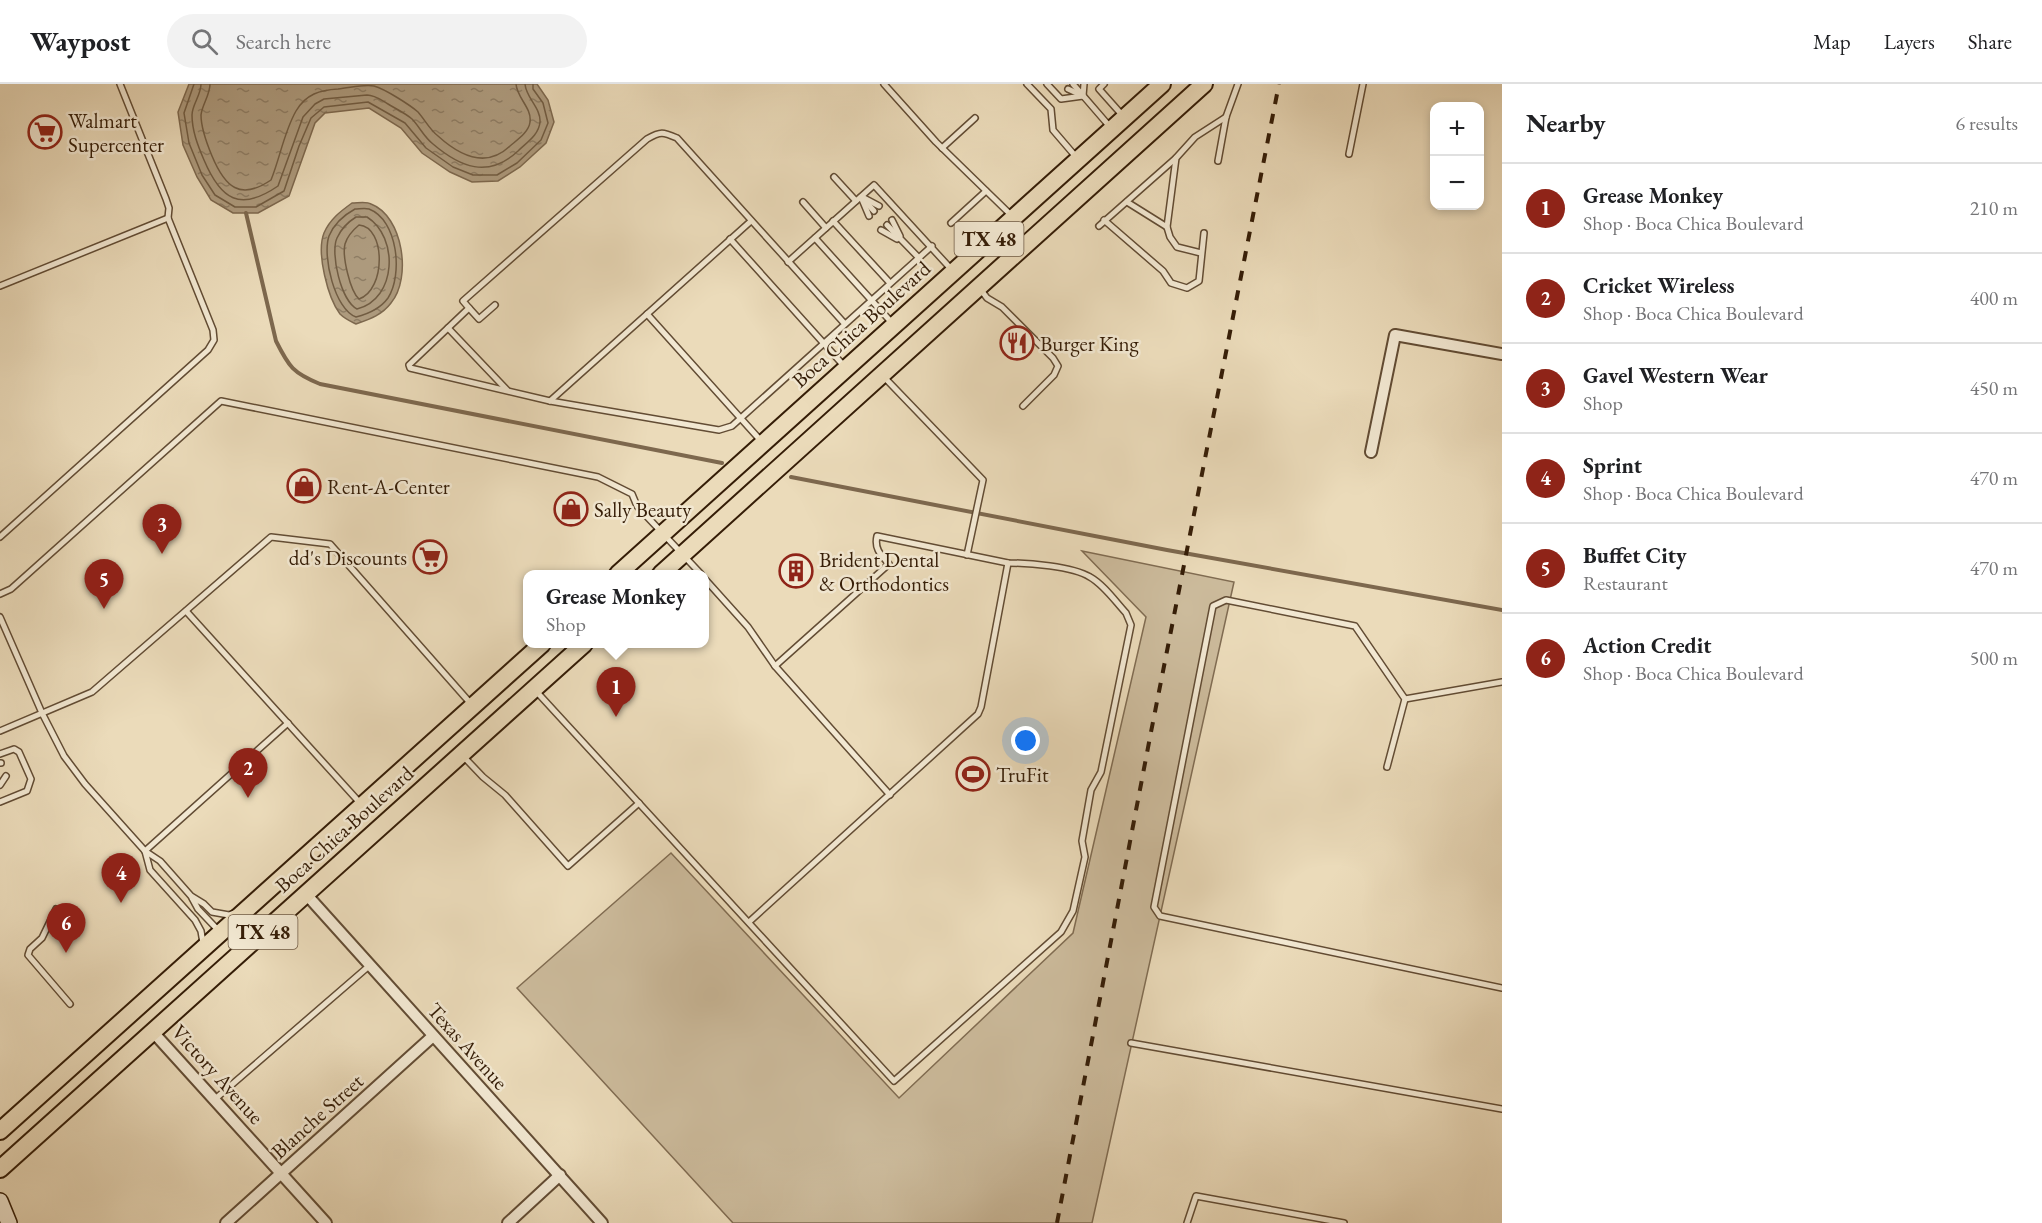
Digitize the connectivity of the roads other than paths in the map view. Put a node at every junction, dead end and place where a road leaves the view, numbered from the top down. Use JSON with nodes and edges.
{"nodes":[{"id":1,"x":120,"y":84,"type":"edge"},
{"id":2,"x":884,"y":84,"type":"edge"},
{"id":3,"x":1027,"y":84,"type":"edge"},
{"id":4,"x":1047,"y":84,"type":"edge"},
{"id":5,"x":1082,"y":84,"type":"edge"},
{"id":6,"x":1104,"y":84,"type":"edge"},
{"id":7,"x":1162,"y":84,"type":"edge"},
{"id":8,"x":1238,"y":84,"type":"edge"},
{"id":9,"x":1363,"y":84,"type":"edge"},
{"id":10,"x":1202,"y":85,"type":"edge"},
{"id":11,"x":1070,"y":86,"type":"edge"},
{"id":12,"x":1083,"y":96,"type":"junction"},
{"id":13,"x":1226,"y":117,"type":"junction"},
{"id":14,"x":975,"y":118,"type":"dead end"},
{"id":15,"x":1118,"y":123,"type":"junction"},
{"id":16,"x":942,"y":148,"type":"junction"},
{"id":17,"x":1349,"y":154,"type":"dead end"},
{"id":18,"x":1176,"y":158,"type":"junction"},
{"id":19,"x":1078,"y":159,"type":"junction"},
{"id":20,"x":1218,"y":161,"type":"dead end"},
{"id":21,"x":834,"y":177,"type":"dead end"},
{"id":22,"x":986,"y":191,"type":"junction"},
{"id":23,"x":859,"y":199,"type":"junction"},
{"id":24,"x":803,"y":202,"type":"dead end"},
{"id":25,"x":1127,"y":202,"type":"junction"},
{"id":26,"x":876,"y":209,"type":"dead end"},
{"id":27,"x":869,"y":216,"type":"dead end"},
{"id":28,"x":1013,"y":217,"type":"junction"},
{"id":29,"x":168,"y":218,"type":"junction"},
{"id":30,"x":1104,"y":220,"type":"junction"},
{"id":31,"x":751,"y":221,"type":"junction"},
{"id":32,"x":833,"y":222,"type":"junction"},
{"id":33,"x":890,"y":223,"type":"dead end"},
{"id":34,"x":951,"y":223,"type":"dead end"},
{"id":35,"x":1099,"y":226,"type":"dead end"},
{"id":36,"x":1167,"y":227,"type":"junction"},
{"id":37,"x":826,"y":228,"type":"junction"},
{"id":38,"x":881,"y":230,"type":"dead end"},
{"id":39,"x":1204,"y":233,"type":"dead end"},
{"id":40,"x":815,"y":238,"type":"junction"},
{"id":41,"x":730,"y":239,"type":"junction"},
{"id":42,"x":904,"y":242,"type":"junction"},
{"id":43,"x":932,"y":246,"type":"junction"},
{"id":44,"x":1201,"y":253,"type":"junction"},
{"id":45,"x":919,"y":258,"type":"junction"},
{"id":46,"x":788,"y":262,"type":"junction"},
{"id":47,"x":953,"y":271,"type":"junction"},
{"id":48,"x":890,"y":283,"type":"junction"},
{"id":49,"x":0,"y":286,"type":"edge"},
{"id":50,"x":978,"y":288,"type":"junction"},
{"id":51,"x":871,"y":300,"type":"junction"},
{"id":52,"x":495,"y":304,"type":"dead end"},
{"id":53,"x":470,"y":308,"type":"junction"},
{"id":54,"x":647,"y":314,"type":"junction"},
{"id":55,"x":844,"y":323,"type":"junction"},
{"id":56,"x":894,"y":325,"type":"junction"},
{"id":57,"x":448,"y":328,"type":"junction"},
{"id":58,"x":824,"y":343,"type":"junction"},
{"id":59,"x":1502,"y":354,"type":"edge"},
{"id":60,"x":846,"y":368,"type":"junction"},
{"id":61,"x":882,"y":375,"type":"junction"},
{"id":62,"x":508,"y":391,"type":"junction"},
{"id":63,"x":550,"y":401,"type":"junction"},
{"id":64,"x":1023,"y":406,"type":"dead end"},
{"id":65,"x":741,"y":418,"type":"junction"},
{"id":66,"x":764,"y":443,"type":"junction"},
{"id":67,"x":1371,"y":452,"type":"dead end"},
{"id":68,"x":663,"y":534,"type":"junction"},
{"id":69,"x":0,"y":537,"type":"edge"},
{"id":70,"x":683,"y":555,"type":"junction"},
{"id":71,"x":968,"y":555,"type":"junction"},
{"id":72,"x":1008,"y":563,"type":"junction"},
{"id":73,"x":622,"y":570,"type":"edge"},
{"id":74,"x":666,"y":570,"type":"edge"},
{"id":75,"x":697,"y":570,"type":"edge"},
{"id":76,"x":709,"y":583,"type":"edge"},
{"id":77,"x":0,"y":594,"type":"edge"},
{"id":78,"x":186,"y":611,"type":"junction"},
{"id":79,"x":0,"y":617,"type":"edge"},
{"id":80,"x":537,"y":648,"type":"edge"},
{"id":81,"x":580,"y":648,"type":"edge"},
{"id":82,"x":775,"y":666,"type":"junction"},
{"id":83,"x":1502,"y":682,"type":"edge"},
{"id":84,"x":534,"y":689,"type":"junction"},
{"id":85,"x":1405,"y":699,"type":"junction"},
{"id":86,"x":473,"y":705,"type":"junction"},
{"id":87,"x":42,"y":713,"type":"junction"},
{"id":88,"x":288,"y":723,"type":"junction"},
{"id":89,"x":0,"y":731,"type":"edge"},
{"id":90,"x":0,"y":754,"type":"edge"},
{"id":91,"x":461,"y":754,"type":"junction"},
{"id":92,"x":1387,"y":767,"type":"dead end"},
{"id":93,"x":6,"y":776,"type":"dead end"},
{"id":94,"x":0,"y":785,"type":"edge"},
{"id":95,"x":890,"y":795,"type":"junction"},
{"id":96,"x":0,"y":802,"type":"edge"},
{"id":97,"x":639,"y":803,"type":"junction"},
{"id":98,"x":362,"y":805,"type":"junction"},
{"id":99,"x":145,"y":850,"type":"junction"},
{"id":100,"x":306,"y":894,"type":"junction"},
{"id":101,"x":191,"y":896,"type":"junction"},
{"id":102,"x":252,"y":906,"type":"junction"},
{"id":103,"x":56,"y":909,"type":"dead end"},
{"id":104,"x":749,"y":922,"type":"junction"},
{"id":105,"x":221,"y":934,"type":"junction"},
{"id":106,"x":203,"y":950,"type":"junction"},
{"id":107,"x":370,"y":966,"type":"junction"},
{"id":108,"x":1502,"y":988,"type":"edge"},
{"id":109,"x":70,"y":1004,"type":"dead end"},
{"id":110,"x":153,"y":1032,"type":"junction"},
{"id":111,"x":433,"y":1036,"type":"junction"},
{"id":112,"x":1131,"y":1043,"type":"dead end"},
{"id":113,"x":214,"y":1100,"type":"junction"},
{"id":114,"x":1502,"y":1109,"type":"edge"},
{"id":115,"x":0,"y":1131,"type":"edge"},
{"id":116,"x":0,"y":1169,"type":"edge"},
{"id":117,"x":282,"y":1174,"type":"junction"},
{"id":118,"x":560,"y":1175,"type":"junction"},
{"id":119,"x":0,"y":1201,"type":"edge"},
{"id":120,"x":9,"y":1223,"type":"edge"},
{"id":121,"x":226,"y":1223,"type":"edge"},
{"id":122,"x":326,"y":1223,"type":"edge"},
{"id":123,"x":508,"y":1223,"type":"edge"},
{"id":124,"x":602,"y":1223,"type":"edge"},
{"id":125,"x":1187,"y":1223,"type":"edge"},
{"id":126,"x":1344,"y":1223,"type":"edge"}],
"edges":[{"from":1,"to":29,"type":"lane"},
{"from":2,"to":16,"type":"lane"},
{"from":3,"to":19,"type":"lane"},
{"from":4,"to":12,"type":"lane"},
{"from":5,"to":12,"type":"lane"},
{"from":6,"to":15,"type":"lane"},
{"from":7,"to":15,"type":"main road","name":"Boca Chica Boulevard","number":"TX 48"},
{"from":8,"to":13,"type":"lane"},
{"from":9,"to":17,"type":"lane"},
{"from":10,"to":50,"type":"main road","number":"TX 48"},
{"from":11,"to":12,"type":"lane"},
{"from":12,"to":15,"type":"lane"},
{"from":13,"to":18,"type":"lane"},
{"from":13,"to":20,"type":"lane"},
{"from":14,"to":16,"type":"lane"},
{"from":15,"to":19,"type":"main road","name":"Boca Chica Boulevard","number":"TX 48"},
{"from":16,"to":22,"type":"lane"},
{"from":18,"to":25,"type":"lane"},
{"from":18,"to":36,"type":"lane"},
{"from":19,"to":28,"type":"main road","name":"Boca Chica Boulevard","number":"TX 48"},
{"from":21,"to":23,"type":"lane"},
{"from":22,"to":28,"type":"lane"},
{"from":22,"to":34,"type":"lane"},
{"from":23,"to":26,"type":"lane"},
{"from":23,"to":27,"type":"lane"},
{"from":23,"to":32,"type":"lane"},
{"from":23,"to":43,"type":"lane"},
{"from":24,"to":37,"type":"lane"},
{"from":25,"to":30,"type":"lane"},
{"from":25,"to":36,"type":"lane"},
{"from":28,"to":47,"type":"main road","name":"Boca Chica Boulevard","number":"TX 48"},
{"from":29,"to":49,"type":"lane"},
{"from":29,"to":69,"type":"lane"},
{"from":30,"to":35,"type":"lane"},
{"from":30,"to":44,"type":"lane"},
{"from":31,"to":41,"type":"lane"},
{"from":31,"to":46,"type":"lane"},
{"from":31,"to":53,"type":"lane"},
{"from":32,"to":37,"type":"lane"},
{"from":32,"to":48,"type":"lane"},
{"from":33,"to":42,"type":"lane"},
{"from":36,"to":44,"type":"lane"},
{"from":37,"to":40,"type":"lane"},
{"from":38,"to":42,"type":"lane"},
{"from":39,"to":44,"type":"lane"},
{"from":40,"to":46,"type":"lane"},
{"from":40,"to":51,"type":"lane"},
{"from":41,"to":54,"type":"lane"},
{"from":41,"to":58,"type":"lane"},
{"from":42,"to":45,"type":"lane"},
{"from":43,"to":45,"type":"lane"},
{"from":43,"to":47,"type":"lane"},
{"from":45,"to":48,"type":"lane"},
{"from":46,"to":55,"type":"lane"},
{"from":47,"to":56,"type":"main road","name":"Boca Chica Boulevard","number":"TX 48"},
{"from":48,"to":51,"type":"lane"},
{"from":50,"to":61,"type":"main road","number":"TX 48"},
{"from":50,"to":64,"type":"lane"},
{"from":51,"to":55,"type":"lane"},
{"from":51,"to":56,"type":"lane"},
{"from":52,"to":53,"type":"lane"},
{"from":53,"to":57,"type":"lane"},
{"from":54,"to":63,"type":"lane"},
{"from":54,"to":65,"type":"lane"},
{"from":55,"to":58,"type":"lane"},
{"from":56,"to":60,"type":"main road","name":"Boca Chica Boulevard","number":"TX 48"},
{"from":57,"to":62,"type":"lane"},
{"from":57,"to":62,"type":"lane"},
{"from":58,"to":60,"type":"lane"},
{"from":58,"to":65,"type":"lane"},
{"from":59,"to":67,"type":"street"},
{"from":60,"to":66,"type":"main road","name":"Boca Chica Boulevard","number":"TX 48"},
{"from":61,"to":70,"type":"main road","number":"TX 48"},
{"from":61,"to":71,"type":"lane"},
{"from":62,"to":63,"type":"lane"},
{"from":63,"to":65,"type":"lane"},
{"from":65,"to":66,"type":"lane"},
{"from":66,"to":68,"type":"main road","name":"Boca Chica Boulevard","number":"TX 48"},
{"from":68,"to":70,"type":"lane"},
{"from":68,"to":73,"type":"main road","name":"Boca Chica Boulevard","number":"TX 48"},
{"from":68,"to":77,"type":"lane"},
{"from":70,"to":74,"type":"main road","number":"TX 48"},
{"from":70,"to":75,"type":"lane"},
{"from":71,"to":72,"type":"lane"},
{"from":71,"to":82,"type":"lane"},
{"from":72,"to":95,"type":"lane"},
{"from":72,"to":104,"type":"lane"},
{"from":76,"to":82,"type":"lane"},
{"from":78,"to":86,"type":"lane"},
{"from":78,"to":87,"type":"lane"},
{"from":78,"to":88,"type":"lane"},
{"from":79,"to":87,"type":"lane"},
{"from":80,"to":86,"type":"main road","name":"Boca Chica Boulevard","number":"TX 48"},
{"from":81,"to":84,"type":"main road","name":"Boca Chica Boulevard","number":"TX 48"},
{"from":82,"to":95,"type":"lane"},
{"from":83,"to":85,"type":"lane"},
{"from":84,"to":91,"type":"main road","name":"Boca Chica Boulevard","number":"TX 48"},
{"from":84,"to":97,"type":"lane"},
{"from":85,"to":92,"type":"lane"},
{"from":85,"to":108,"type":"lane"},
{"from":86,"to":98,"type":"main road","name":"Boca Chica Boulevard","number":"TX 48"},
{"from":87,"to":89,"type":"lane"},
{"from":87,"to":99,"type":"lane"},
{"from":88,"to":98,"type":"lane"},
{"from":88,"to":99,"type":"lane"},
{"from":90,"to":96,"type":"lane"},
{"from":91,"to":97,"type":"lane"},
{"from":91,"to":100,"type":"main road","name":"Boca Chica Boulevard","number":"TX 48"},
{"from":93,"to":94,"type":"lane"},
{"from":95,"to":104,"type":"lane"},
{"from":97,"to":104,"type":"lane"},
{"from":98,"to":102,"type":"main road","name":"Boca Chica Boulevard","number":"TX 48"},
{"from":99,"to":101,"type":"lane"},
{"from":99,"to":106,"type":"lane"},
{"from":100,"to":107,"type":"street","name":"Texas Avenue"},
{"from":100,"to":110,"type":"main road","name":"Boca Chica Boulevard","number":"TX 48"},
{"from":101,"to":102,"type":"lane"},
{"from":101,"to":105,"type":"lane"},
{"from":102,"to":105,"type":"main road","name":"Boca Chica Boulevard","number":"TX 48"},
{"from":103,"to":109,"type":"lane"},
{"from":105,"to":106,"type":"main road","name":"Boca Chica Boulevard","number":"TX 48"},
{"from":106,"to":115,"type":"main road","name":"Boca Chica Boulevard","number":"TX 48"},
{"from":107,"to":111,"type":"street","name":"Texas Avenue"},
{"from":107,"to":113,"type":"lane"},
{"from":110,"to":113,"type":"street","name":"Victory Avenue"},
{"from":110,"to":116,"type":"main road","name":"Boca Chica Boulevard","number":"TX 48"},
{"from":111,"to":117,"type":"street","name":"Blanche Street"},
{"from":111,"to":118,"type":"street","name":"Texas Avenue"},
{"from":112,"to":114,"type":"lane"},
{"from":113,"to":117,"type":"street","name":"Victory Avenue"},
{"from":117,"to":121,"type":"street","name":"Blanche Street"},
{"from":117,"to":122,"type":"street","name":"Victory Avenue"},
{"from":118,"to":123,"type":"street"},
{"from":118,"to":124,"type":"street","name":"Texas Avenue"},
{"from":119,"to":120,"type":"street"},
{"from":125,"to":126,"type":"lane"}]}
